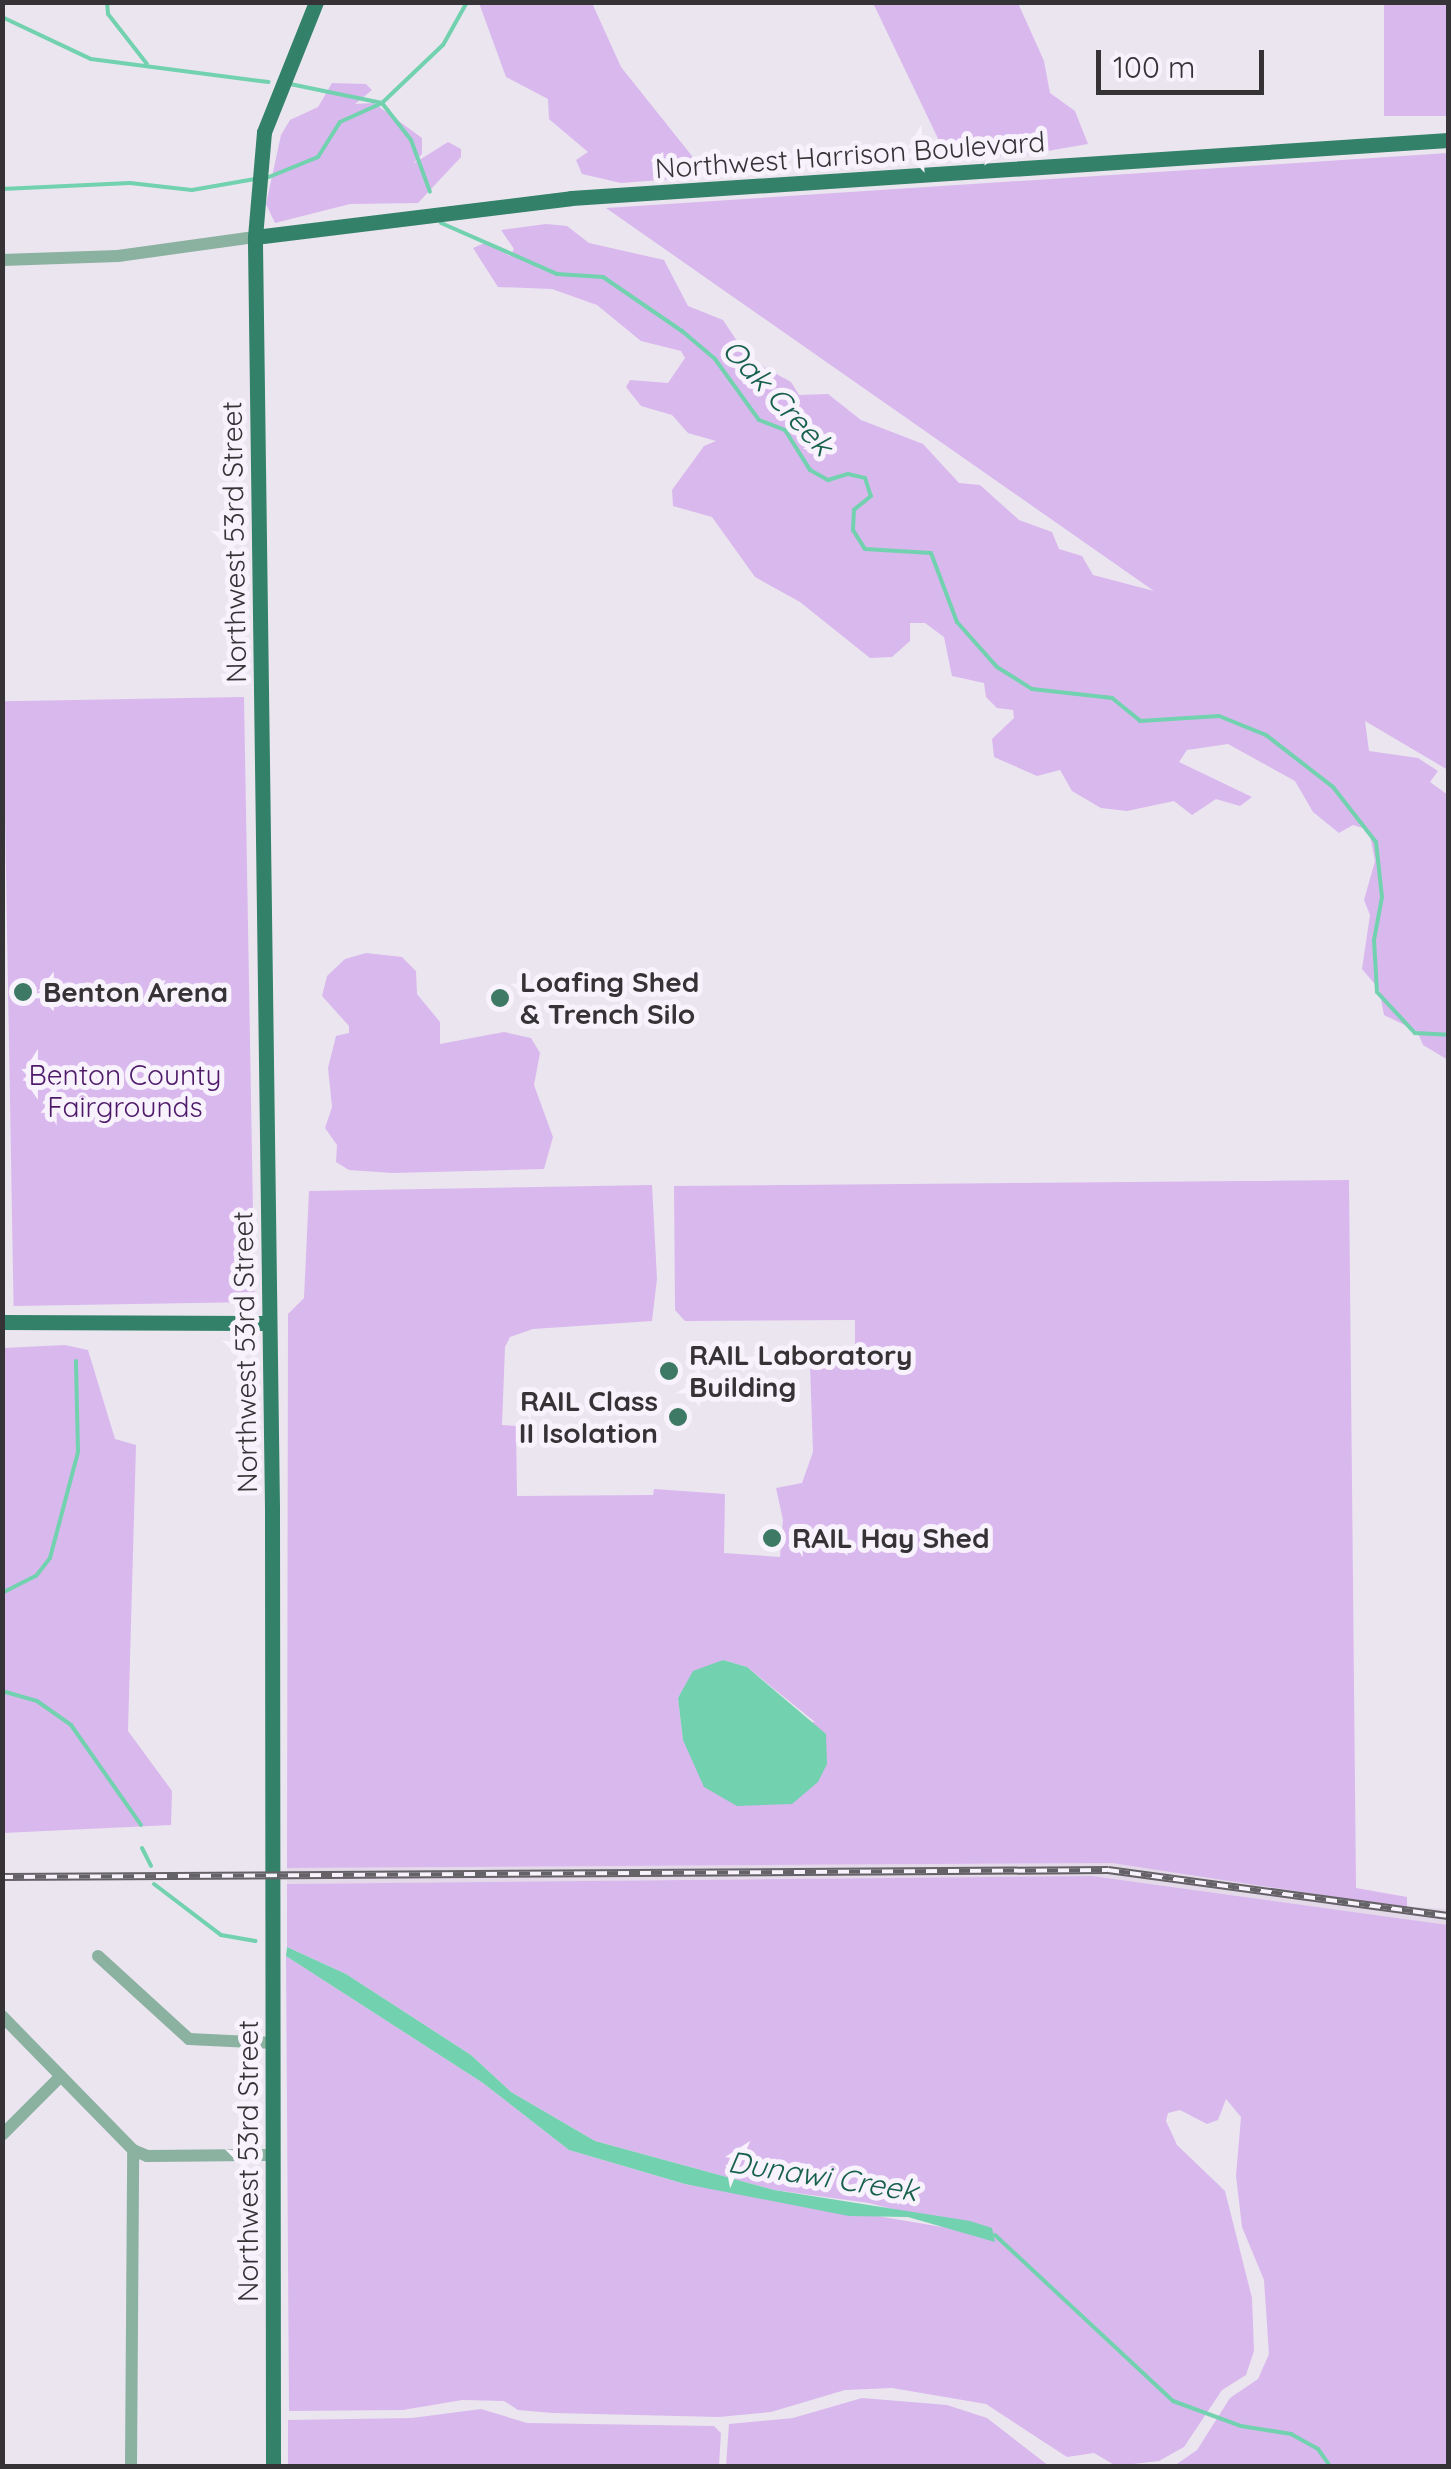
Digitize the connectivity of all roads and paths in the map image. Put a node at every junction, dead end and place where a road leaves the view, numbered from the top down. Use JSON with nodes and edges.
{"nodes":[{"id":1,"x":316,"y":2,"type":"edge"},
{"id":2,"x":1448,"y":140,"type":"edge"},
{"id":3,"x":255,"y":236,"type":"junction"},
{"id":4,"x":2,"y":260,"type":"edge"},
{"id":5,"x":2,"y":1322,"type":"edge"},
{"id":6,"x":269,"y":1323,"type":"junction"},
{"id":7,"x":98,"y":1956,"type":"dead end"},
{"id":8,"x":2,"y":2016,"type":"edge"},
{"id":9,"x":273,"y":2043,"type":"junction"},
{"id":10,"x":61,"y":2076,"type":"junction"},
{"id":11,"x":2,"y":2136,"type":"edge"},
{"id":12,"x":133,"y":2150,"type":"junction"},
{"id":13,"x":274,"y":2155,"type":"junction"},
{"id":14,"x":132,"y":2466,"type":"edge"},
{"id":15,"x":273,"y":2466,"type":"edge"}],
"edges":[{"from":1,"to":3,"type":"main road","name":"Northwest 53rd Street"},
{"from":2,"to":3,"type":"main road","name":"Northwest Harrison Boulevard"},
{"from":3,"to":4,"type":"street"},
{"from":3,"to":6,"type":"main road","name":"Northwest 53rd Street"},
{"from":5,"to":6,"type":"main road"},
{"from":6,"to":9,"type":"main road","name":"Northwest 53rd Street"},
{"from":7,"to":9,"type":"street"},
{"from":8,"to":10,"type":"street"},
{"from":9,"to":13,"type":"main road","name":"Northwest 53rd Street"},
{"from":10,"to":11,"type":"street"},
{"from":10,"to":12,"type":"street"},
{"from":12,"to":13,"type":"street"},
{"from":12,"to":14,"type":"street"},
{"from":13,"to":15,"type":"main road","name":"Northwest 53rd Street"}]}
